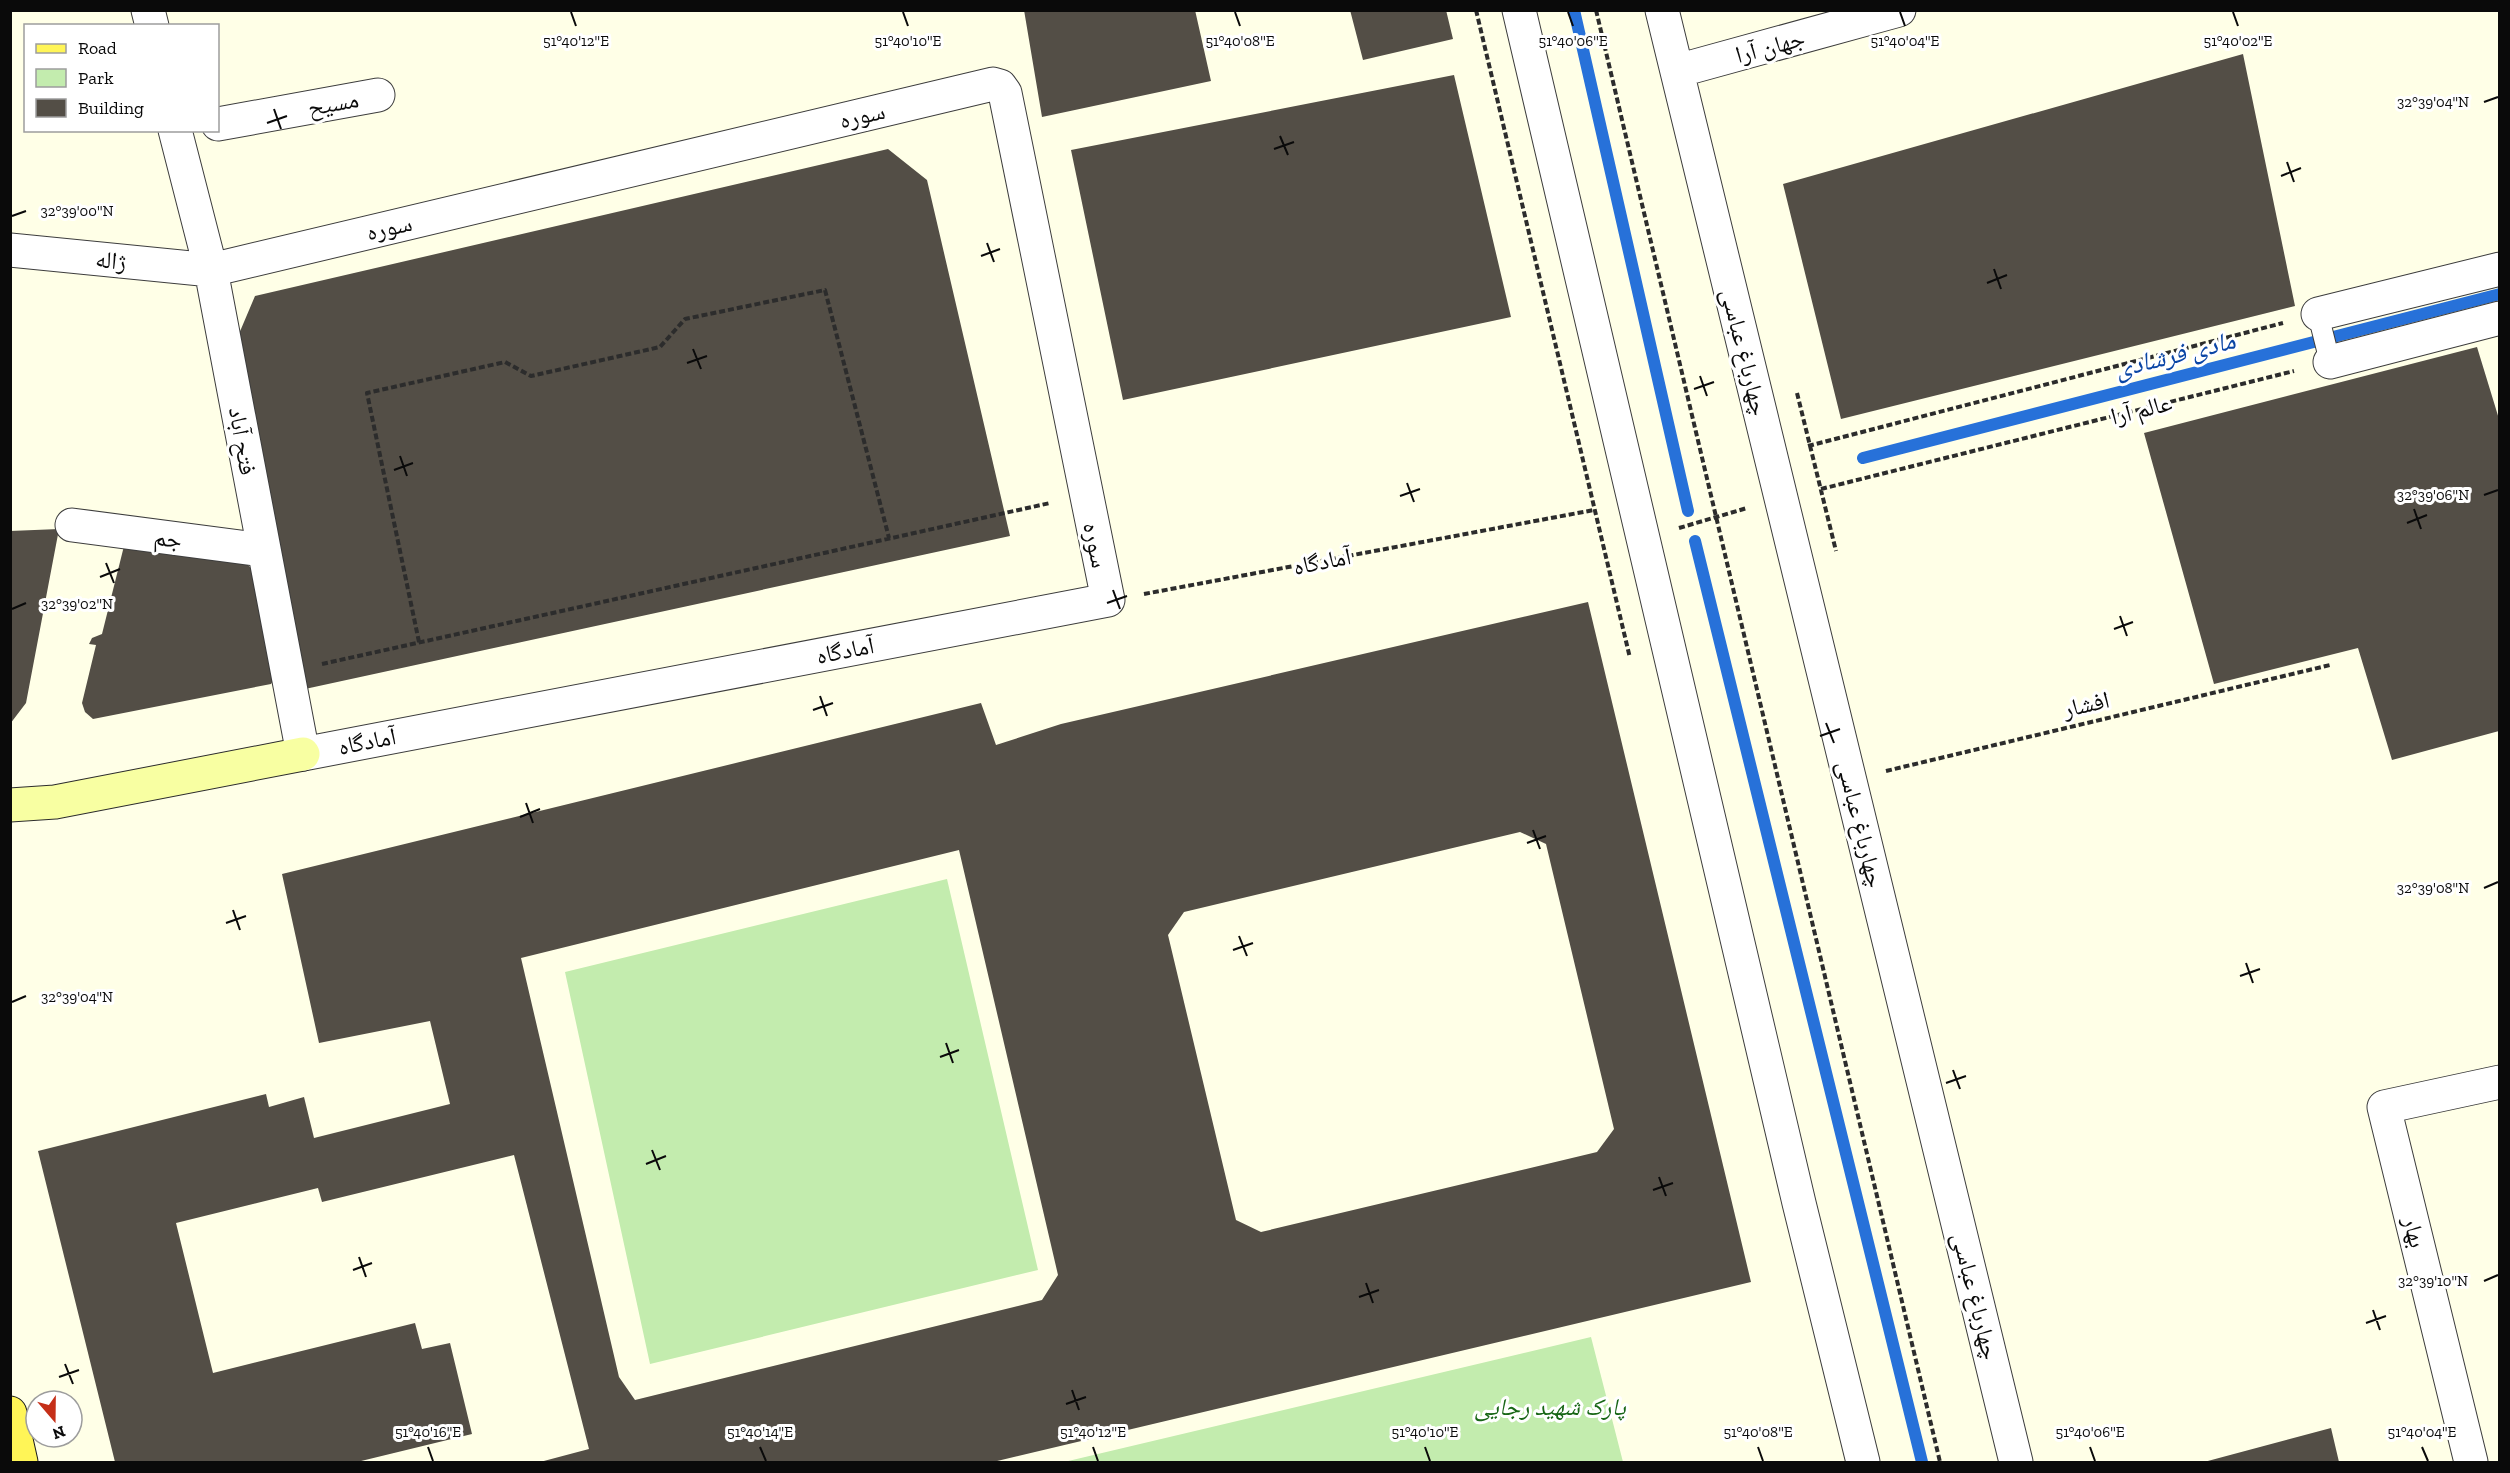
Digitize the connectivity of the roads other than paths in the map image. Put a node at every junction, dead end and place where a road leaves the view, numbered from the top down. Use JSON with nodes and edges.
{"nodes":[{"id":1,"x":1519,"y":10,"type":"edge"},
{"id":2,"x":1662,"y":10,"type":"edge"},
{"id":3,"x":1899,"y":10,"type":"edge"},
{"id":4,"x":1677,"y":71,"type":"junction"},
{"id":5,"x":378,"y":95,"type":"dead end"},
{"id":6,"x":219,"y":124,"type":"edge"},
{"id":7,"x":177,"y":132,"type":"edge"},
{"id":8,"x":10,"y":250,"type":"edge"},
{"id":9,"x":2499,"y":269,"type":"edge"},
{"id":10,"x":212,"y":270,"type":"junction"},
{"id":11,"x":2318,"y":314,"type":"joint"},
{"id":12,"x":2499,"y":318,"type":"edge"},
{"id":13,"x":2330,"y":362,"type":"joint"},
{"id":14,"x":72,"y":525,"type":"dead end"},
{"id":15,"x":263,"y":550,"type":"junction"},
{"id":16,"x":1108,"y":600,"type":"joint"},
{"id":17,"x":303,"y":753,"type":"junction"},
{"id":18,"x":55,"y":802,"type":"junction"},
{"id":19,"x":10,"y":805,"type":"edge"},
{"id":20,"x":10,"y":823,"type":"edge"},
{"id":21,"x":2499,"y":1082,"type":"edge"},
{"id":22,"x":10,"y":1413,"type":"edge"},
{"id":23,"x":21,"y":1462,"type":"edge"},
{"id":24,"x":1863,"y":1462,"type":"edge"},
{"id":25,"x":2016,"y":1462,"type":"edge"},
{"id":26,"x":2471,"y":1462,"type":"edge"}],
"edges":[{"from":1,"to":24,"type":"street"},
{"from":2,"to":4,"type":"street","name":"چهارباغ عباسی"},
{"from":3,"to":4,"type":"street","name":"جهان آرا"},
{"from":4,"to":25,"type":"street","name":"چهارباغ عباسی"},
{"from":5,"to":6,"type":"street","name":"مسیح"},
{"from":7,"to":10,"type":"street","name":"فتح آباد"},
{"from":8,"to":10,"type":"street","name":"ژاله"},
{"from":9,"to":11,"type":"street"},
{"from":10,"to":15,"type":"street","name":"فتح آباد"},
{"from":10,"to":16,"type":"street","name":"سوره"},
{"from":11,"to":13,"type":"lane"},
{"from":12,"to":13,"type":"street"},
{"from":14,"to":15,"type":"street","name":"جم"},
{"from":15,"to":17,"type":"street","name":"فتح آباد"},
{"from":16,"to":17,"type":"street","name":"آمادگاه"},
{"from":17,"to":18,"type":"street","name":"آمادگاه"},
{"from":18,"to":19,"type":"street","name":"آمادگاه"},
{"from":18,"to":20,"type":"street","name":"آمادگاه"},
{"from":21,"to":26,"type":"street","name":"بهار"},
{"from":22,"to":23,"type":"main road"}]}
